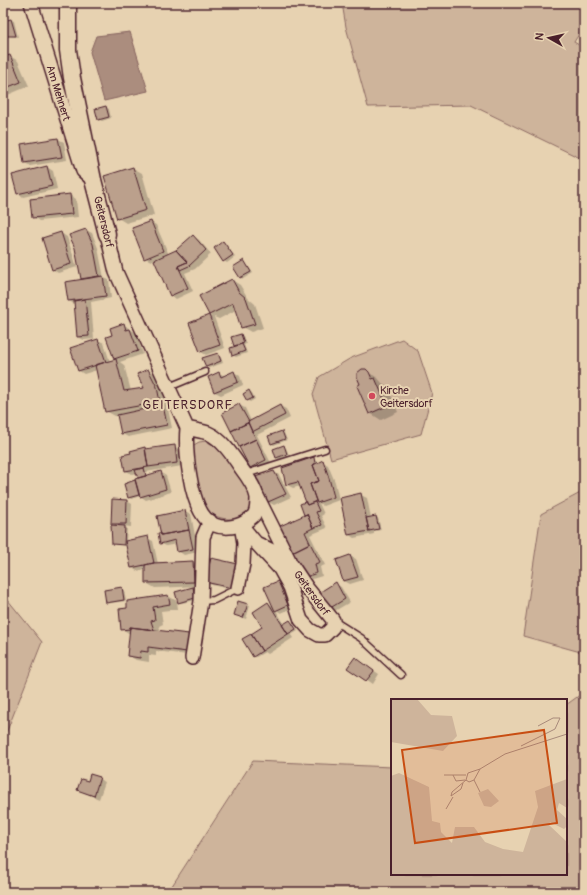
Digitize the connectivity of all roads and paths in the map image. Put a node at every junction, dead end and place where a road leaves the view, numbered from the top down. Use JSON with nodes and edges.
{"nodes":[{"id":1,"x":31,"y":3,"type":"edge"},
{"id":2,"x":68,"y":3,"type":"edge"},
{"id":3,"x":93,"y":180,"type":"junction"},
{"id":4,"x":107,"y":234,"type":"joint"},
{"id":5,"x":205,"y":372,"type":"dead end"},
{"id":6,"x":169,"y":387,"type":"junction"},
{"id":7,"x":188,"y":428,"type":"junction"},
{"id":8,"x":325,"y":450,"type":"dead end"},
{"id":9,"x":246,"y":474,"type":"junction"},
{"id":10,"x":257,"y":496,"type":"junction"},
{"id":11,"x":210,"y":521,"type":"junction"},
{"id":12,"x":241,"y":525,"type":"junction"},
{"id":13,"x":256,"y":543,"type":"junction"},
{"id":14,"x":291,"y":564,"type":"junction"},
{"id":15,"x":238,"y":588,"type":"joint"},
{"id":16,"x":201,"y":601,"type":"junction"},
{"id":17,"x":333,"y":620,"type":"junction"},
{"id":18,"x":192,"y":658,"type":"dead end"},
{"id":19,"x":400,"y":675,"type":"dead end"}],
"edges":[{"from":1,"to":3,"type":"street","name":"Am Mehnert"},
{"from":2,"to":3,"type":"street","name":"Geitersdorf"},
{"from":3,"to":4,"type":"street","name":"Geitersdorf"},
{"from":4,"to":6,"type":"street","name":"Geitersdorf"},
{"from":5,"to":6,"type":"lane"},
{"from":6,"to":7,"type":"street","name":"Geitersdorf"},
{"from":7,"to":9,"type":"street"},
{"from":7,"to":11,"type":"street","name":"Geitersdorf"},
{"from":8,"to":9,"type":"lane"},
{"from":9,"to":10,"type":"street"},
{"from":10,"to":12,"type":"street"},
{"from":10,"to":14,"type":"street"},
{"from":11,"to":12,"type":"street"},
{"from":11,"to":16,"type":"street"},
{"from":12,"to":13,"type":"street","name":"Geitersdorf"},
{"from":12,"to":15,"type":"street"},
{"from":13,"to":14,"type":"street","name":"Geitersdorf"},
{"from":13,"to":17,"type":"street","name":"Geitersdorf"},
{"from":14,"to":17,"type":"street","name":"Geitersdorf"},
{"from":15,"to":16,"type":"lane"},
{"from":16,"to":18,"type":"street"},
{"from":17,"to":19,"type":"lane"}]}
